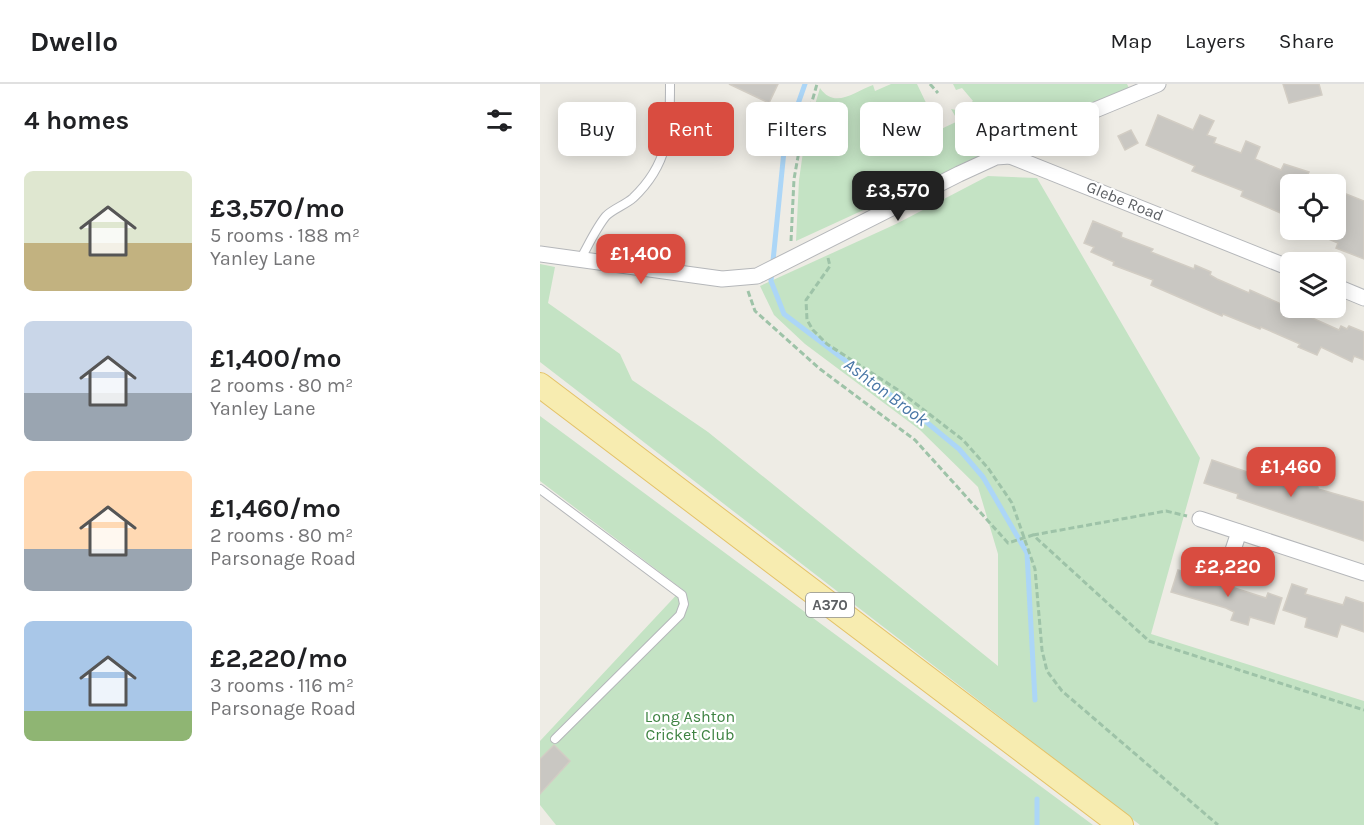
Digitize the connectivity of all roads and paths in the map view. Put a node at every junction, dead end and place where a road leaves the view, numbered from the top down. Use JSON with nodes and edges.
{"nodes":[{"id":1,"x":670,"y":84,"type":"edge"},
{"id":2,"x":817,"y":84,"type":"edge"},
{"id":3,"x":930,"y":84,"type":"edge"},
{"id":4,"x":1158,"y":84,"type":"edge"},
{"id":5,"x":938,"y":93,"type":"dead end"},
{"id":6,"x":1099,"y":108,"type":"edge"},
{"id":7,"x":1010,"y":156,"type":"joint"},
{"id":8,"x":822,"y":241,"type":"junction"},
{"id":9,"x":540,"y":254,"type":"edge"},
{"id":10,"x":793,"y":256,"type":"junction"},
{"id":11,"x":580,"y":260,"type":"junction"},
{"id":12,"x":1280,"y":264,"type":"edge"},
{"id":13,"x":744,"y":279,"type":"junction"},
{"id":14,"x":1346,"y":290,"type":"edge"},
{"id":15,"x":1364,"y":297,"type":"edge"},
{"id":16,"x":540,"y":385,"type":"edge"},
{"id":17,"x":540,"y":489,"type":"edge"},
{"id":18,"x":1200,"y":519,"type":"joint"},
{"id":19,"x":1239,"y":532,"type":"junction"},
{"id":20,"x":1033,"y":535,"type":"junction"},
{"id":21,"x":1023,"y":537,"type":"junction"},
{"id":22,"x":1232,"y":553,"type":"dead end"},
{"id":23,"x":1364,"y":573,"type":"edge"},
{"id":24,"x":1364,"y":710,"type":"edge"},
{"id":25,"x":555,"y":739,"type":"dead end"},
{"id":26,"x":1121,"y":825,"type":"edge"},
{"id":27,"x":1218,"y":825,"type":"edge"}],
"edges":[{"from":1,"to":11,"type":"lane"},
{"from":2,"to":10,"type":"path"},
{"from":3,"to":5,"type":"path"},
{"from":4,"to":6,"type":"street"},
{"from":7,"to":8,"type":"street"},
{"from":7,"to":12,"type":"street","name":"Glebe Road"},
{"from":8,"to":10,"type":"street"},
{"from":8,"to":21,"type":"path"},
{"from":9,"to":11,"type":"street"},
{"from":10,"to":13,"type":"street"},
{"from":11,"to":13,"type":"street"},
{"from":13,"to":21,"type":"path"},
{"from":14,"to":15,"type":"street"},
{"from":16,"to":26,"type":"main road","number":"A370"},
{"from":17,"to":25,"type":"lane"},
{"from":18,"to":19,"type":"street"},
{"from":18,"to":20,"type":"path"},
{"from":19,"to":22,"type":"street"},
{"from":19,"to":23,"type":"street"},
{"from":20,"to":21,"type":"path"},
{"from":20,"to":24,"type":"path"},
{"from":21,"to":27,"type":"path"}]}
